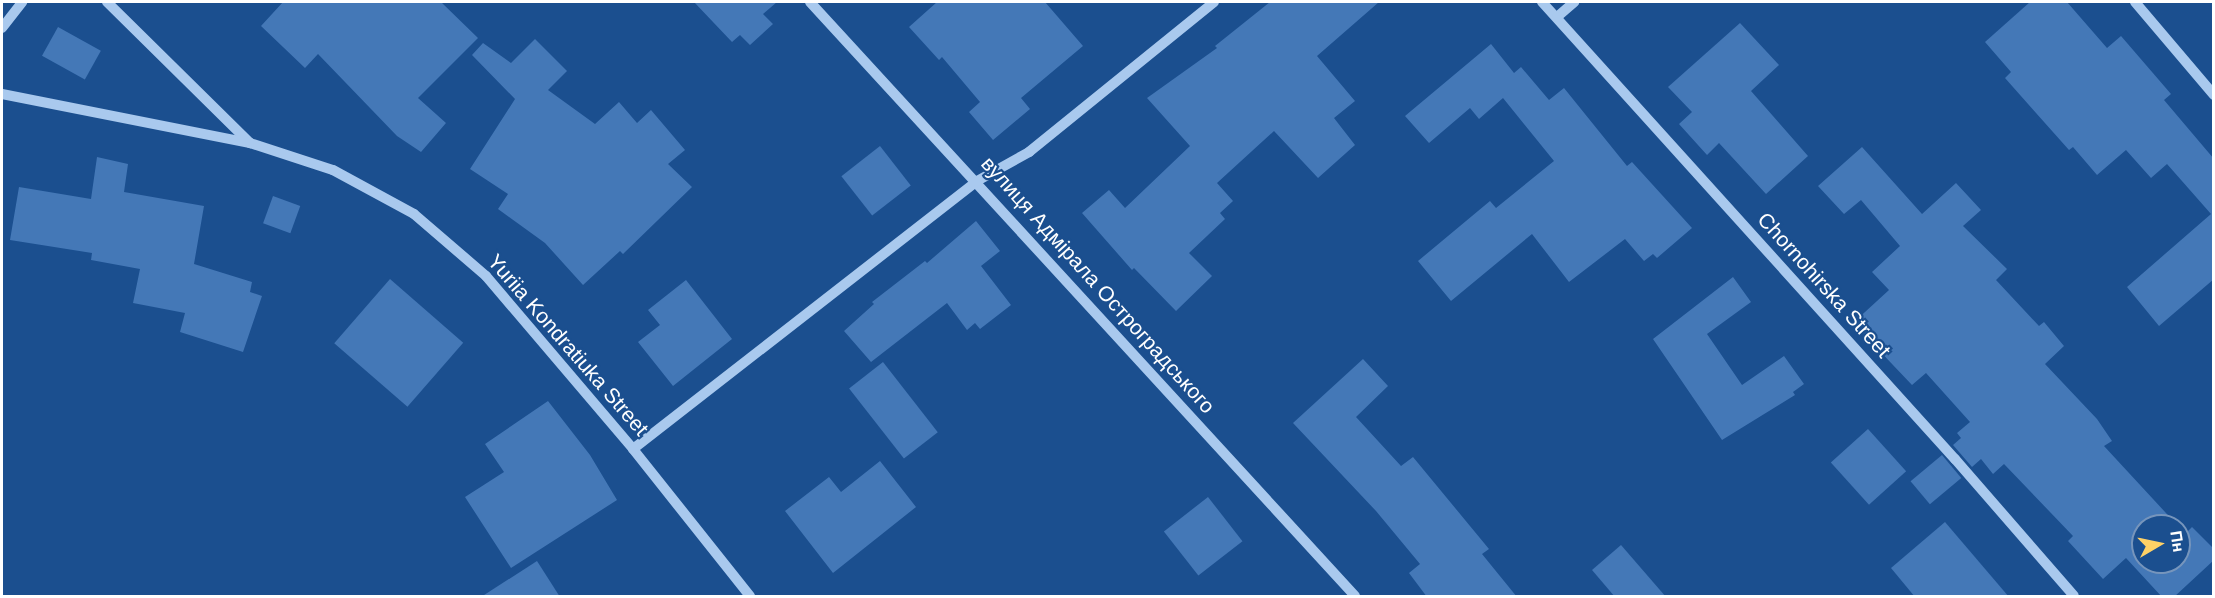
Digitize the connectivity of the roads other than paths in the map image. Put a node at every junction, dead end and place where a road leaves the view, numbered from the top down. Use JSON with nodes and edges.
{"nodes":[{"id":1,"x":22,"y":2,"type":"edge"},
{"id":2,"x":107,"y":2,"type":"edge"},
{"id":3,"x":810,"y":2,"type":"edge"},
{"id":4,"x":1214,"y":2,"type":"edge"},
{"id":5,"x":1542,"y":2,"type":"edge"},
{"id":6,"x":1574,"y":2,"type":"edge"},
{"id":7,"x":2135,"y":2,"type":"edge"},
{"id":8,"x":1557,"y":17,"type":"junction"},
{"id":9,"x":2,"y":28,"type":"edge"},
{"id":10,"x":2,"y":93,"type":"edge"},
{"id":11,"x":2214,"y":94,"type":"edge"},
{"id":12,"x":250,"y":143,"type":"junction"},
{"id":13,"x":977,"y":181,"type":"junction"},
{"id":14,"x":633,"y":449,"type":"junction"},
{"id":15,"x":750,"y":597,"type":"edge"},
{"id":16,"x":1354,"y":597,"type":"edge"},
{"id":17,"x":2073,"y":597,"type":"edge"}],
"edges":[{"from":1,"to":9,"type":"street"},
{"from":2,"to":12,"type":"street"},
{"from":3,"to":13,"type":"street","name":"вулиця Адмірала Остроградського"},
{"from":4,"to":13,"type":"street"},
{"from":5,"to":8,"type":"street","name":"Chornohirska Street"},
{"from":6,"to":8,"type":"street"},
{"from":7,"to":11,"type":"street"},
{"from":8,"to":17,"type":"street","name":"Chornohirska Street"},
{"from":10,"to":12,"type":"street","name":"Yuriia Kondratiuka Street"},
{"from":12,"to":14,"type":"street","name":"Yuriia Kondratiuka Street"},
{"from":13,"to":14,"type":"street"},
{"from":13,"to":16,"type":"street","name":"вулиця Адмірала Остроградського"},
{"from":14,"to":15,"type":"street","name":"Yuriia Kondratiuka Street"}]}
